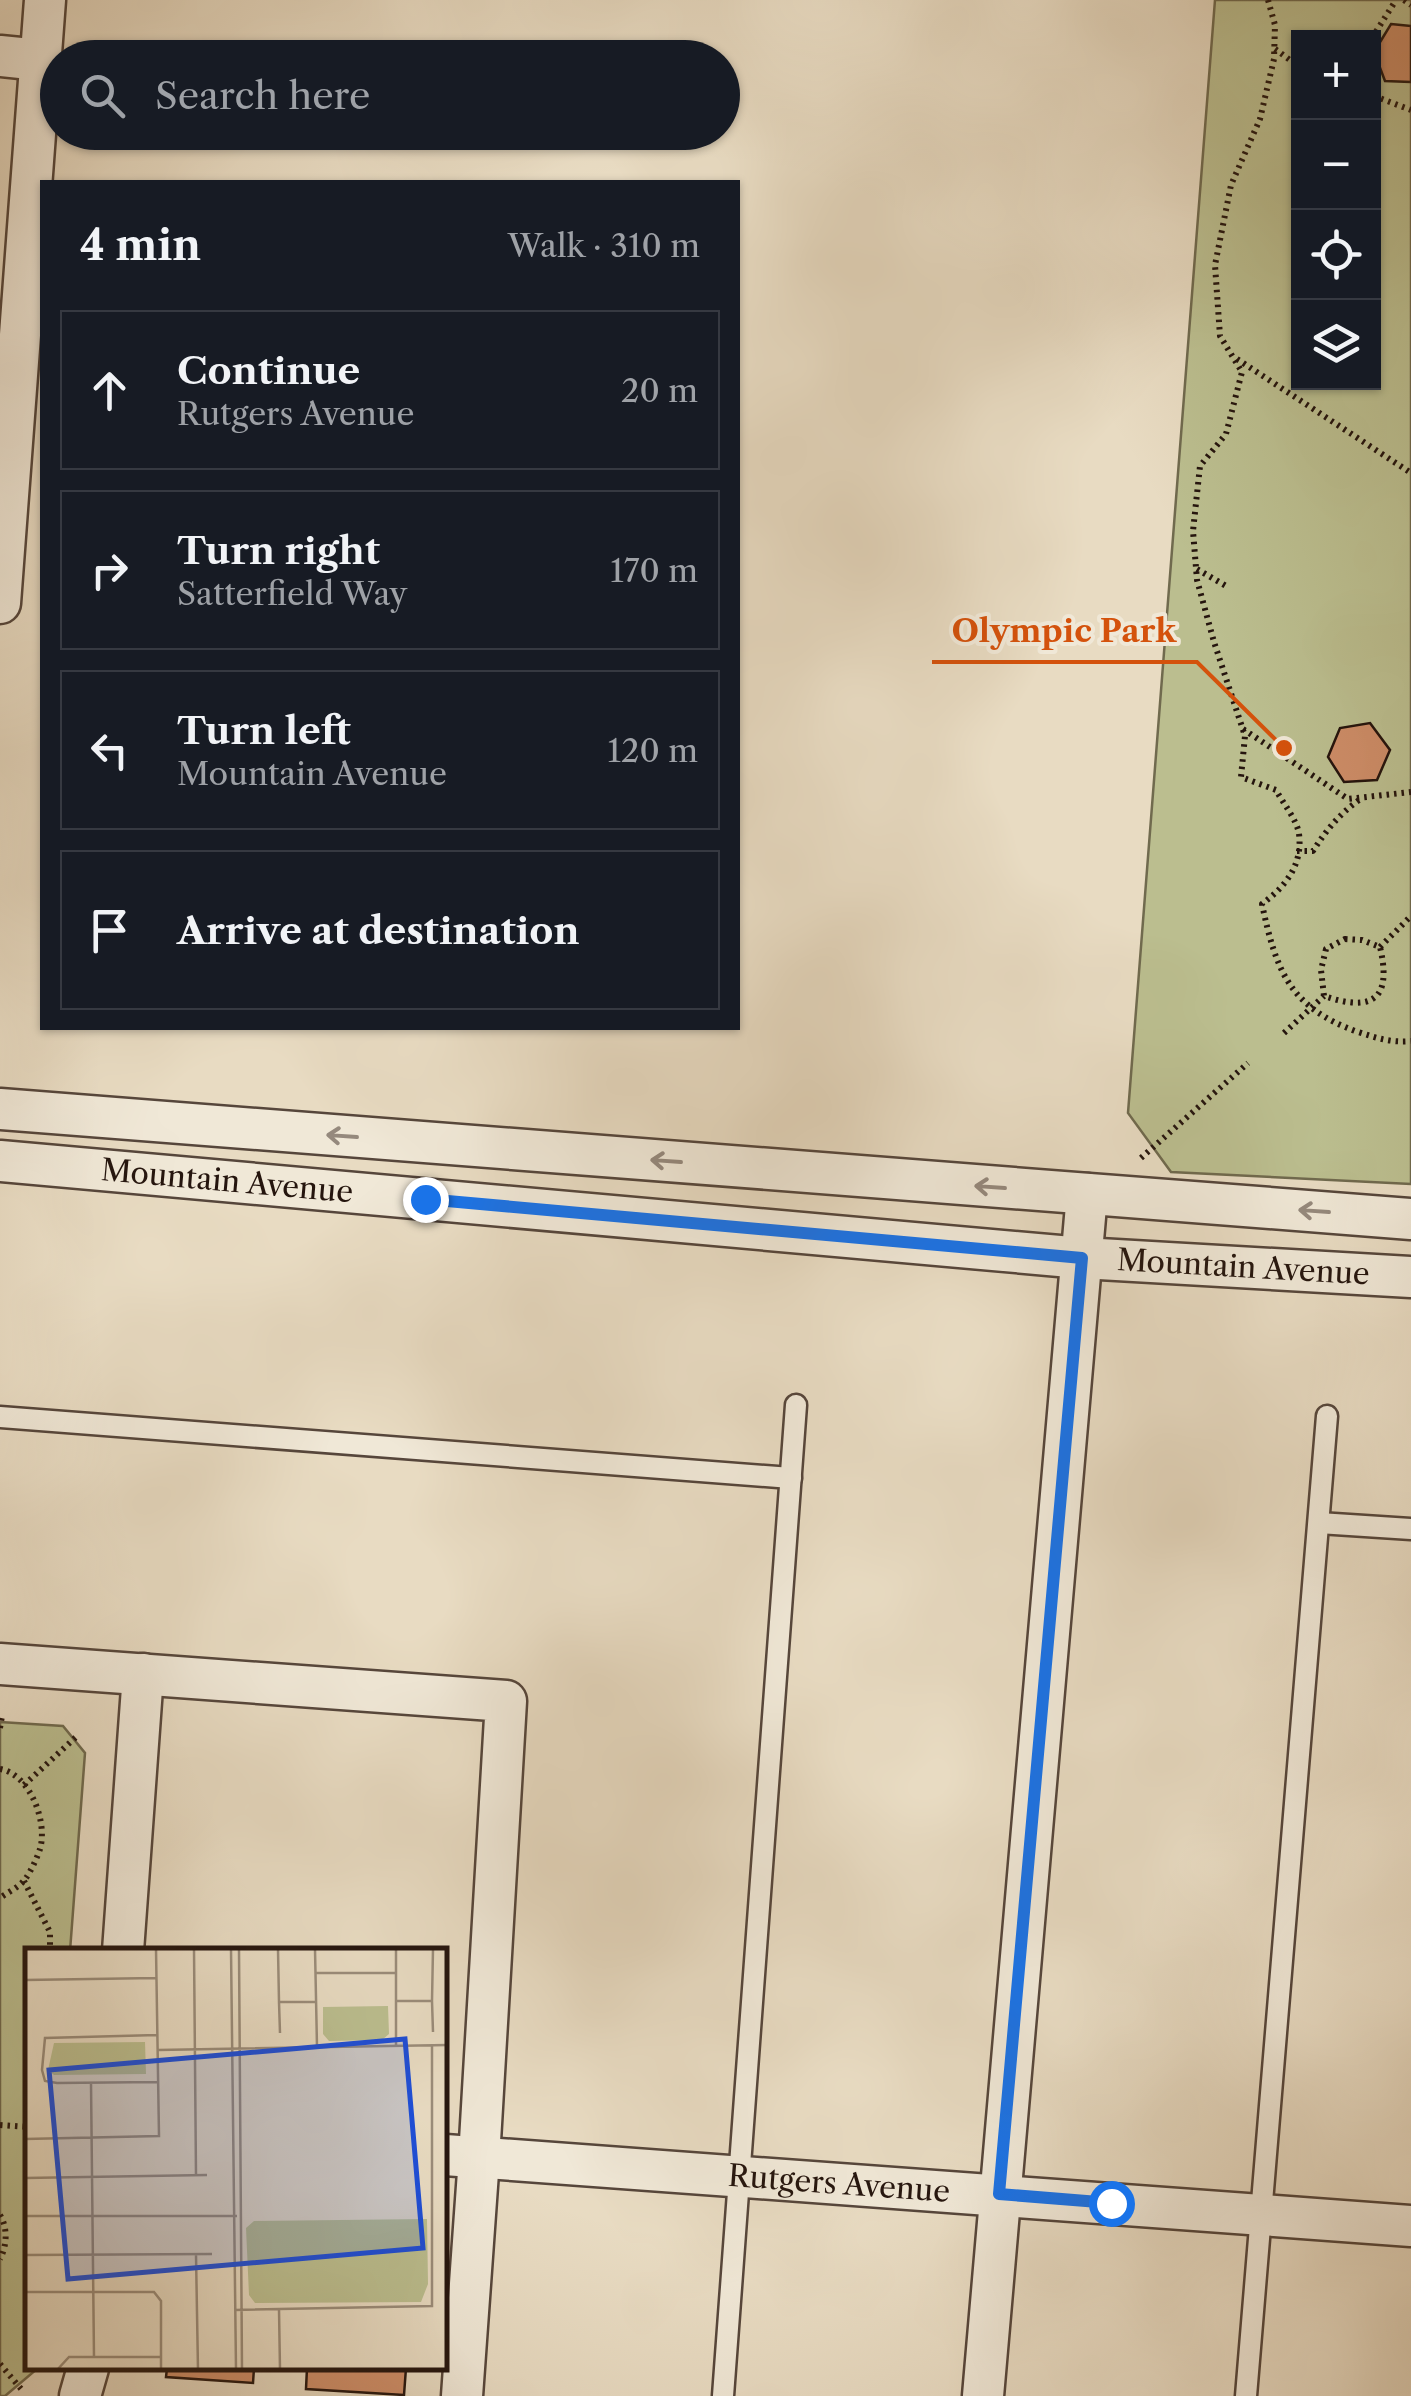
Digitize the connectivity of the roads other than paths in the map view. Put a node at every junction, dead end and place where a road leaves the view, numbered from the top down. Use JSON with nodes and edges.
{"nodes":[{"id":1,"x":45,"y":0,"type":"edge"},
{"id":2,"x":42,"y":40,"type":"edge"},
{"id":3,"x":0,"y":56,"type":"edge"},
{"id":4,"x":40,"y":60,"type":"joint"},
{"id":5,"x":0,"y":595,"type":"edge"},
{"id":6,"x":0,"y":603,"type":"edge"},
{"id":7,"x":0,"y":1109,"type":"edge"},
{"id":8,"x":0,"y":1162,"type":"edge"},
{"id":9,"x":1086,"y":1194,"type":"junction"},
{"id":10,"x":1411,"y":1219,"type":"edge"},
{"id":11,"x":1082,"y":1258,"type":"junction"},
{"id":12,"x":1411,"y":1278,"type":"edge"},
{"id":13,"x":796,"y":1405,"type":"dead end"},
{"id":14,"x":1327,"y":1416,"type":"dead end"},
{"id":15,"x":0,"y":1417,"type":"edge"},
{"id":16,"x":791,"y":1478,"type":"junction"},
{"id":17,"x":1320,"y":1523,"type":"junction"},
{"id":18,"x":1411,"y":1529,"type":"edge"},
{"id":19,"x":0,"y":1664,"type":"edge"},
{"id":20,"x":143,"y":1674,"type":"junction"},
{"id":21,"x":122,"y":1948,"type":"edge"},
{"id":22,"x":462,"y":2156,"type":"edge"},
{"id":23,"x":739,"y":2175,"type":"junction"},
{"id":24,"x":999,"y":2194,"type":"junction"},
{"id":25,"x":1260,"y":2214,"type":"junction"},
{"id":26,"x":1411,"y":2226,"type":"edge"},
{"id":27,"x":87,"y":2371,"type":"edge"},
{"id":28,"x":80,"y":2396,"type":"edge"},
{"id":29,"x":462,"y":2396,"type":"edge"},
{"id":30,"x":723,"y":2396,"type":"edge"},
{"id":31,"x":983,"y":2396,"type":"edge"},
{"id":32,"x":1246,"y":2396,"type":"edge"}],
"edges":[{"from":1,"to":2,"type":"street"},
{"from":3,"to":4,"type":"street"},
{"from":4,"to":5,"type":"street"},
{"from":5,"to":6,"type":"street"},
{"from":9,"to":7,"type":"street","name":"Mountain Avenue","one_way":true},
{"from":8,"to":11,"type":"street","name":"Mountain Avenue"},
{"from":10,"to":9,"type":"street","name":"Mountain Avenue","one_way":true},
{"from":9,"to":11,"type":"street"},
{"from":11,"to":12,"type":"street","name":"Mountain Avenue"},
{"from":11,"to":24,"type":"street"},
{"from":13,"to":16,"type":"lane"},
{"from":14,"to":17,"type":"lane"},
{"from":15,"to":16,"type":"lane"},
{"from":16,"to":23,"type":"lane"},
{"from":17,"to":18,"type":"lane"},
{"from":17,"to":25,"type":"lane"},
{"from":19,"to":20,"type":"street"},
{"from":20,"to":21,"type":"street"},
{"from":20,"to":22,"type":"street"},
{"from":22,"to":23,"type":"street","name":"Rutgers Avenue"},
{"from":22,"to":29,"type":"street"},
{"from":23,"to":24,"type":"street","name":"Rutgers Avenue"},
{"from":23,"to":30,"type":"lane"},
{"from":24,"to":25,"type":"street","name":"Rutgers Avenue"},
{"from":24,"to":31,"type":"street"},
{"from":25,"to":26,"type":"street","name":"Rutgers Avenue"},
{"from":25,"to":32,"type":"lane"},
{"from":27,"to":28,"type":"street"}]}
